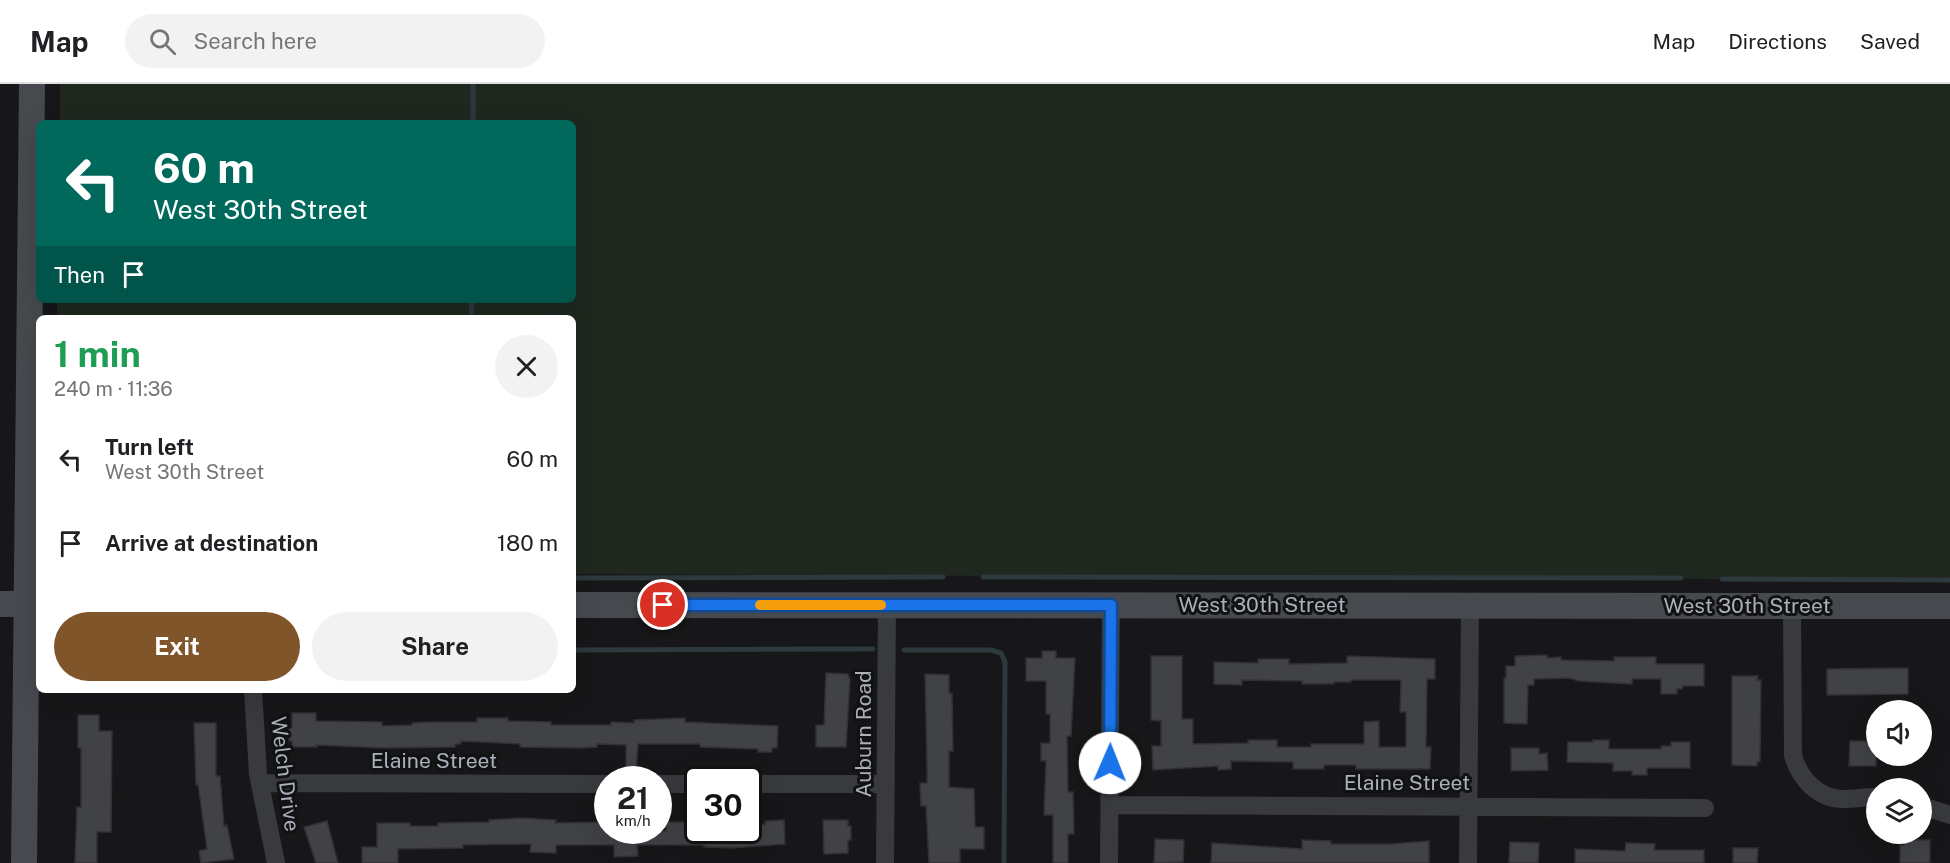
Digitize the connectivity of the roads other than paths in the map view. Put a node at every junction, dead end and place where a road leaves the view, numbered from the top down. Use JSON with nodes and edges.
{"nodes":[{"id":1,"x":32,"y":84,"type":"edge"},
{"id":2,"x":0,"y":604,"type":"edge"},
{"id":3,"x":33,"y":604,"type":"edge"},
{"id":4,"x":576,"y":605,"type":"edge"},
{"id":5,"x":887,"y":605,"type":"junction"},
{"id":6,"x":1111,"y":605,"type":"junction"},
{"id":7,"x":1470,"y":605,"type":"junction"},
{"id":8,"x":1792,"y":606,"type":"junction"},
{"id":9,"x":1950,"y":606,"type":"edge"},
{"id":10,"x":253,"y":693,"type":"edge"},
{"id":11,"x":260,"y":783,"type":"junction"},
{"id":12,"x":594,"y":784,"type":"edge"},
{"id":13,"x":762,"y":784,"type":"edge"},
{"id":14,"x":886,"y":784,"type":"junction"},
{"id":15,"x":1866,"y":798,"type":"edge"},
{"id":16,"x":1109,"y":805,"type":"junction"},
{"id":17,"x":1468,"y":806,"type":"junction"},
{"id":18,"x":1705,"y":808,"type":"dead end"},
{"id":19,"x":1932,"y":810,"type":"edge"},
{"id":20,"x":1950,"y":816,"type":"edge"},
{"id":21,"x":24,"y":863,"type":"edge"},
{"id":22,"x":276,"y":863,"type":"edge"},
{"id":23,"x":885,"y":863,"type":"edge"},
{"id":24,"x":1109,"y":863,"type":"edge"},
{"id":25,"x":1468,"y":863,"type":"edge"}],
"edges":[{"from":1,"to":3,"type":"street"},
{"from":2,"to":3,"type":"street"},
{"from":3,"to":21,"type":"street"},
{"from":4,"to":5,"type":"street","name":"West 30th Street"},
{"from":5,"to":6,"type":"street","name":"West 30th Street"},
{"from":5,"to":14,"type":"street","name":"Auburn Road"},
{"from":6,"to":7,"type":"street","name":"West 30th Street"},
{"from":6,"to":16,"type":"street"},
{"from":7,"to":8,"type":"street","name":"West 30th Street"},
{"from":7,"to":17,"type":"street"},
{"from":8,"to":9,"type":"street","name":"West 30th Street"},
{"from":8,"to":15,"type":"street"},
{"from":10,"to":11,"type":"street","name":"Welch Drive"},
{"from":11,"to":12,"type":"street","name":"Elaine Street"},
{"from":11,"to":22,"type":"street","name":"Welch Drive"},
{"from":13,"to":14,"type":"street"},
{"from":14,"to":23,"type":"street","name":"Auburn Road"},
{"from":16,"to":17,"type":"street","name":"Elaine Street"},
{"from":16,"to":24,"type":"street"},
{"from":17,"to":18,"type":"street","name":"Elaine Street"},
{"from":17,"to":25,"type":"street"},
{"from":19,"to":20,"type":"street"}]}
